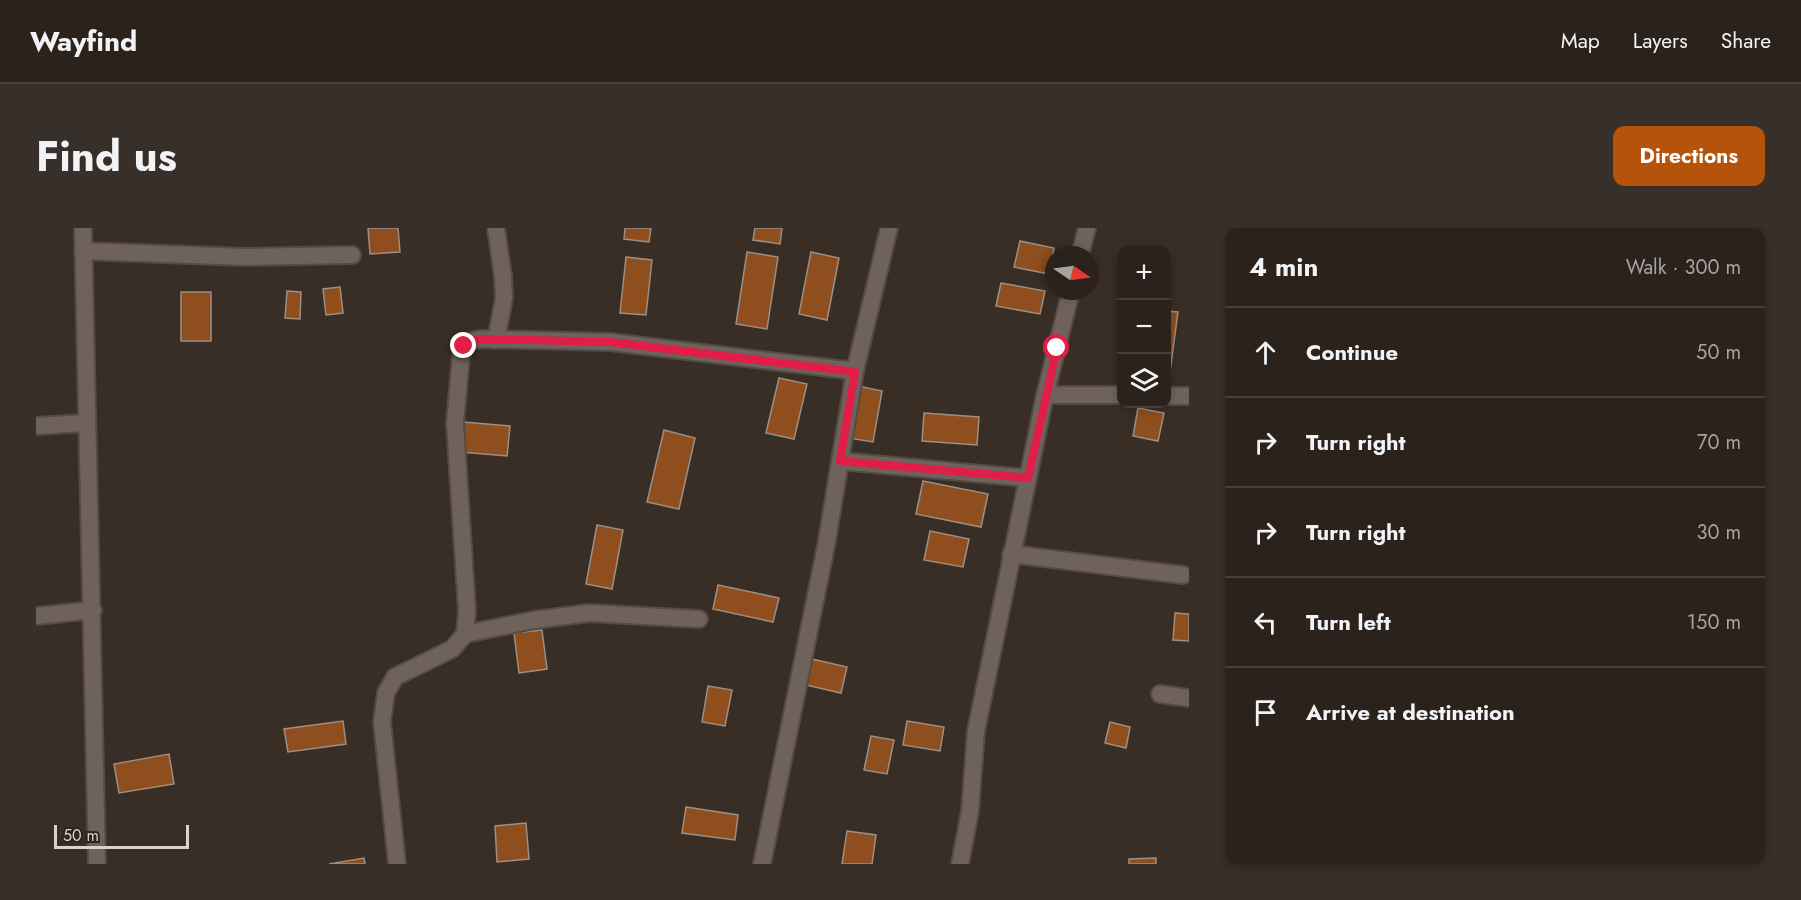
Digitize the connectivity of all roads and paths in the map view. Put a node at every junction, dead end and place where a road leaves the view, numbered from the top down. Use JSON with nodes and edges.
{"nodes":[{"id":1,"x":83,"y":228,"type":"edge"},
{"id":2,"x":496,"y":228,"type":"edge"},
{"id":3,"x":889,"y":228,"type":"edge"},
{"id":4,"x":1087,"y":228,"type":"edge"},
{"id":5,"x":1082,"y":246,"type":"edge"},
{"id":6,"x":83,"y":251,"type":"junction"},
{"id":7,"x":352,"y":255,"type":"dead end"},
{"id":8,"x":1069,"y":300,"type":"edge"},
{"id":9,"x":496,"y":340,"type":"junction"},
{"id":10,"x":855,"y":372,"type":"junction"},
{"id":11,"x":1045,"y":394,"type":"junction"},
{"id":12,"x":1117,"y":395,"type":"edge"},
{"id":13,"x":1171,"y":396,"type":"edge"},
{"id":14,"x":1189,"y":396,"type":"edge"},
{"id":15,"x":86,"y":423,"type":"junction"},
{"id":16,"x":36,"y":426,"type":"edge"},
{"id":17,"x":840,"y":461,"type":"junction"},
{"id":18,"x":1028,"y":478,"type":"junction"},
{"id":19,"x":1011,"y":554,"type":"junction"},
{"id":20,"x":1183,"y":575,"type":"dead end"},
{"id":21,"x":93,"y":610,"type":"junction"},
{"id":22,"x":36,"y":616,"type":"edge"},
{"id":23,"x":699,"y":618,"type":"dead end"},
{"id":24,"x":465,"y":634,"type":"junction"},
{"id":25,"x":1160,"y":694,"type":"dead end"},
{"id":26,"x":1189,"y":698,"type":"edge"},
{"id":27,"x":97,"y":864,"type":"edge"},
{"id":28,"x":397,"y":864,"type":"edge"},
{"id":29,"x":762,"y":864,"type":"edge"},
{"id":30,"x":960,"y":864,"type":"edge"}],
"edges":[{"from":1,"to":6,"type":"street"},
{"from":2,"to":9,"type":"street"},
{"from":3,"to":10,"type":"street"},
{"from":4,"to":5,"type":"street"},
{"from":6,"to":7,"type":"street"},
{"from":6,"to":15,"type":"street"},
{"from":8,"to":11,"type":"street"},
{"from":9,"to":10,"type":"street"},
{"from":9,"to":24,"type":"street"},
{"from":10,"to":17,"type":"street"},
{"from":11,"to":12,"type":"street"},
{"from":11,"to":18,"type":"street"},
{"from":13,"to":14,"type":"street"},
{"from":15,"to":16,"type":"street"},
{"from":15,"to":21,"type":"street"},
{"from":17,"to":18,"type":"street"},
{"from":17,"to":29,"type":"street"},
{"from":18,"to":19,"type":"street"},
{"from":19,"to":20,"type":"street"},
{"from":19,"to":30,"type":"street"},
{"from":21,"to":22,"type":"street"},
{"from":21,"to":27,"type":"street"},
{"from":23,"to":24,"type":"street"},
{"from":24,"to":28,"type":"street"},
{"from":25,"to":26,"type":"street"}]}
